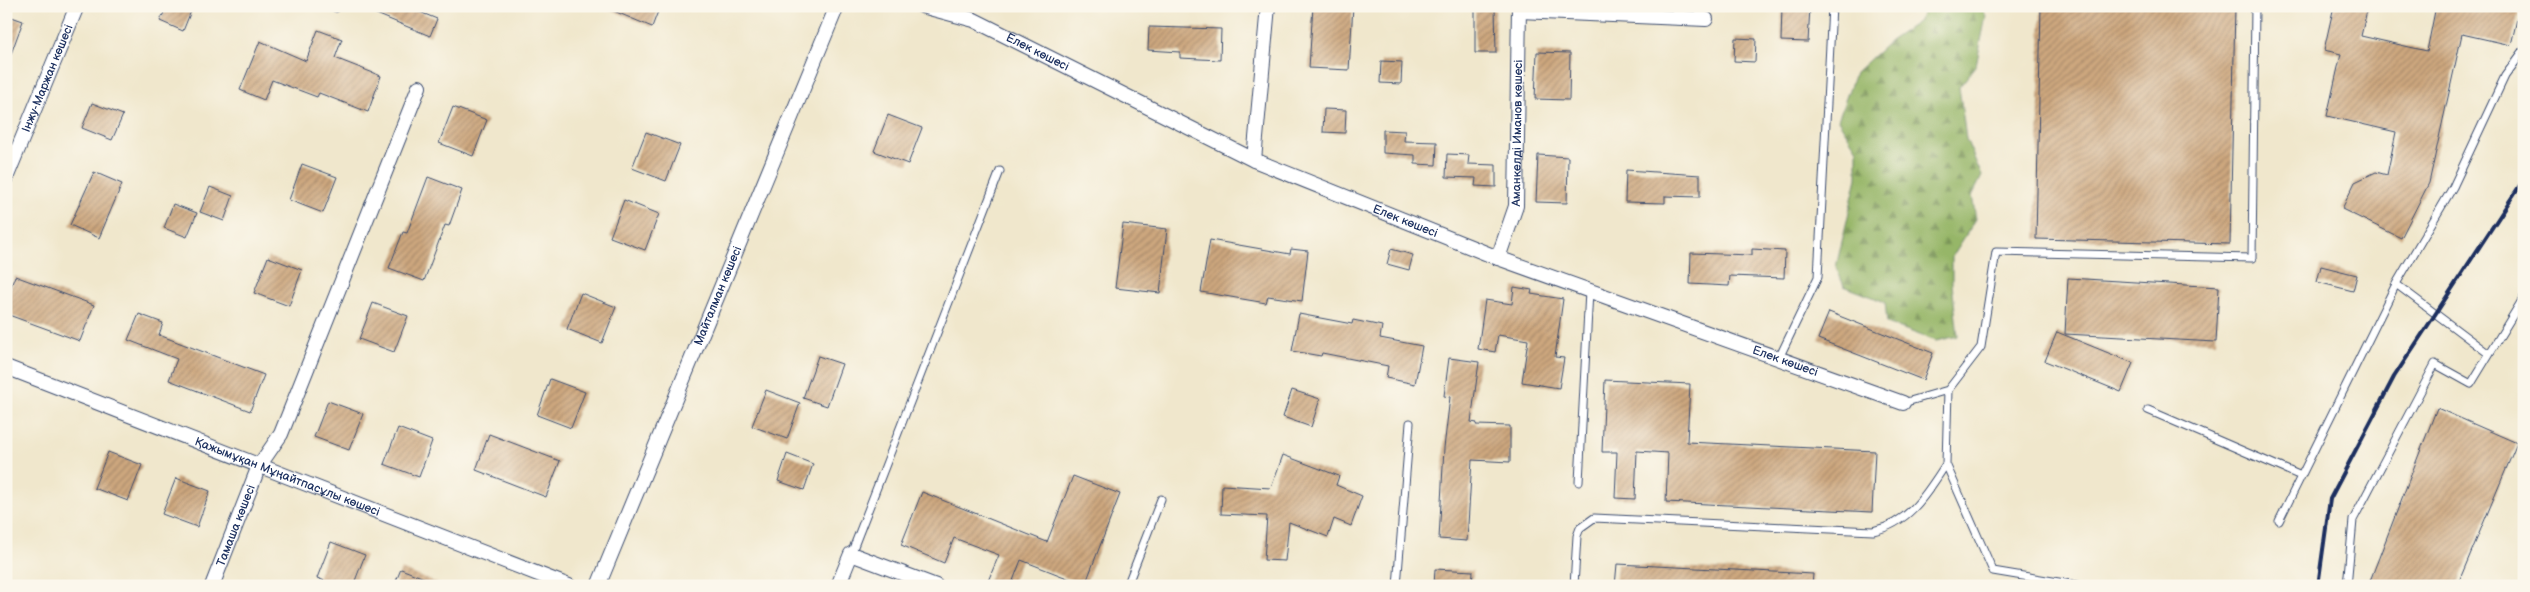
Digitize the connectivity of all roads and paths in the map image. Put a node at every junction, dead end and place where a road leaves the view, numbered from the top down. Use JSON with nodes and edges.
{"nodes":[{"id":1,"x":77,"y":6,"type":"edge"},
{"id":2,"x":837,"y":6,"type":"edge"},
{"id":3,"x":922,"y":6,"type":"edge"},
{"id":4,"x":1268,"y":6,"type":"edge"},
{"id":5,"x":1832,"y":6,"type":"edge"},
{"id":6,"x":2255,"y":6,"type":"edge"},
{"id":7,"x":1519,"y":9,"type":"edge"},
{"id":8,"x":975,"y":13,"type":"edge"},
{"id":9,"x":1706,"y":19,"type":"dead end"},
{"id":10,"x":2524,"y":50,"type":"edge"},
{"id":11,"x":419,"y":87,"type":"dead end"},
{"id":12,"x":1254,"y":160,"type":"junction"},
{"id":13,"x":1000,"y":171,"type":"dead end"},
{"id":14,"x":6,"y":178,"type":"edge"},
{"id":15,"x":1498,"y":258,"type":"junction"},
{"id":16,"x":2396,"y":284,"type":"junction"},
{"id":17,"x":1589,"y":290,"type":"junction"},
{"id":18,"x":2524,"y":297,"type":"edge"},
{"id":19,"x":2490,"y":354,"type":"junction"},
{"id":20,"x":1779,"y":358,"type":"junction"},
{"id":21,"x":6,"y":367,"type":"edge"},
{"id":22,"x":1948,"y":390,"type":"junction"},
{"id":23,"x":1903,"y":403,"type":"joint"},
{"id":24,"x":2148,"y":410,"type":"dead end"},
{"id":25,"x":1410,"y":423,"type":"dead end"},
{"id":26,"x":1946,"y":464,"type":"junction"},
{"id":27,"x":260,"y":466,"type":"junction"},
{"id":28,"x":2301,"y":476,"type":"junction"},
{"id":29,"x":1579,"y":482,"type":"dead end"},
{"id":30,"x":1161,"y":499,"type":"dead end"},
{"id":31,"x":2279,"y":521,"type":"dead end"},
{"id":32,"x":850,"y":554,"type":"junction"},
{"id":33,"x":212,"y":586,"type":"edge"},
{"id":34,"x":569,"y":586,"type":"edge"},
{"id":35,"x":598,"y":586,"type":"edge"},
{"id":36,"x":838,"y":586,"type":"edge"},
{"id":37,"x":936,"y":586,"type":"edge"},
{"id":38,"x":1127,"y":586,"type":"edge"},
{"id":39,"x":1397,"y":586,"type":"edge"},
{"id":40,"x":1574,"y":586,"type":"edge"},
{"id":41,"x":2083,"y":586,"type":"edge"},
{"id":42,"x":2347,"y":586,"type":"edge"}],
"edges":[{"from":1,"to":14,"type":"street","name":"Інжу-Маржан көшесі"},
{"from":2,"to":35,"type":"street","name":"Майталман көшесі"},
{"from":3,"to":8,"type":"street","name":"Елек көшесі"},
{"from":4,"to":12,"type":"street"},
{"from":5,"to":20,"type":"lane"},
{"from":6,"to":22,"type":"lane"},
{"from":7,"to":9,"type":"street"},
{"from":7,"to":15,"type":"street","name":"Аманкелді Иманов көшесі"},
{"from":8,"to":12,"type":"street","name":"Елек көшесі"},
{"from":10,"to":16,"type":"lane"},
{"from":11,"to":27,"type":"street","name":"Тамаша көшесі"},
{"from":12,"to":15,"type":"street","name":"Елек көшесі"},
{"from":13,"to":32,"type":"lane"},
{"from":15,"to":17,"type":"street","name":"Елек көшесі"},
{"from":16,"to":19,"type":"lane"},
{"from":16,"to":28,"type":"lane"},
{"from":17,"to":20,"type":"street","name":"Елек көшесі"},
{"from":17,"to":29,"type":"lane"},
{"from":18,"to":19,"type":"lane"},
{"from":19,"to":42,"type":"lane"},
{"from":20,"to":23,"type":"street","name":"Елек көшесі"},
{"from":21,"to":27,"type":"street","name":"Қажымұқан Мұңайтпасұлы көшесі"},
{"from":22,"to":23,"type":"lane"},
{"from":22,"to":26,"type":"lane"},
{"from":24,"to":28,"type":"lane"},
{"from":25,"to":39,"type":"lane"},
{"from":26,"to":40,"type":"lane"},
{"from":26,"to":41,"type":"lane"},
{"from":27,"to":33,"type":"street","name":"Тамаша көшесі"},
{"from":27,"to":34,"type":"street","name":"Қажымұқан Мұңайтпасұлы көшесі"},
{"from":28,"to":31,"type":"lane"},
{"from":30,"to":38,"type":"lane"},
{"from":32,"to":36,"type":"street"},
{"from":32,"to":37,"type":"street"}]}
